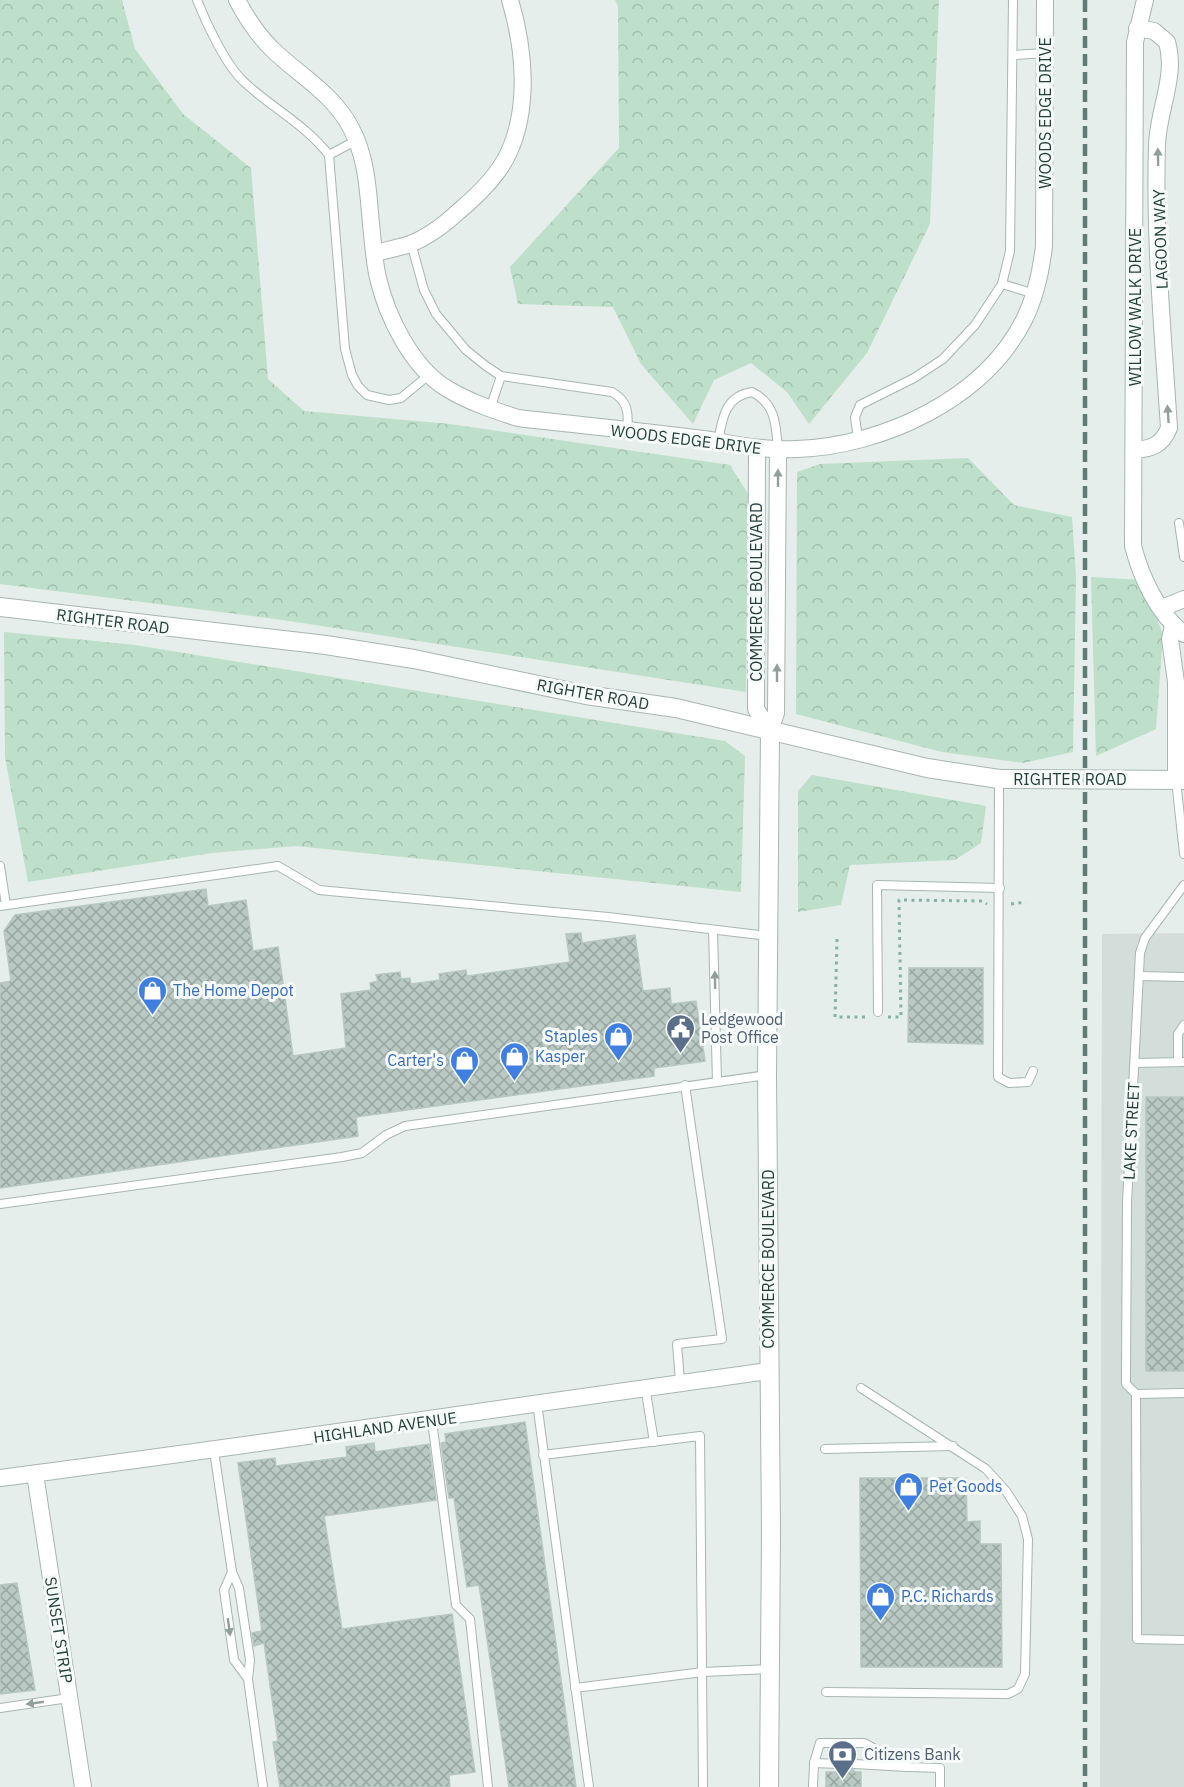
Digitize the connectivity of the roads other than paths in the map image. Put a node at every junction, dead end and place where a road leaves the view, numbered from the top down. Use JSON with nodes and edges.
{"nodes":[{"id":1,"x":197,"y":0,"type":"edge"},
{"id":2,"x":237,"y":0,"type":"edge"},
{"id":3,"x":510,"y":0,"type":"edge"},
{"id":4,"x":1013,"y":0,"type":"edge"},
{"id":5,"x":1045,"y":0,"type":"edge"},
{"id":6,"x":1145,"y":0,"type":"edge"},
{"id":7,"x":1137,"y":28,"type":"junction"},
{"id":8,"x":1046,"y":53,"type":"junction"},
{"id":9,"x":1014,"y":55,"type":"junction"},
{"id":10,"x":357,"y":140,"type":"junction"},
{"id":11,"x":329,"y":155,"type":"junction"},
{"id":12,"x":411,"y":243,"type":"junction"},
{"id":13,"x":375,"y":253,"type":"junction"},
{"id":14,"x":1002,"y":284,"type":"junction"},
{"id":15,"x":1035,"y":294,"type":"junction"},
{"id":16,"x":430,"y":374,"type":"junction"},
{"id":17,"x":501,"y":376,"type":"junction"},
{"id":18,"x":490,"y":409,"type":"junction"},
{"id":19,"x":627,"y":431,"type":"junction"},
{"id":20,"x":858,"y":439,"type":"junction"},
{"id":21,"x":718,"y":442,"type":"junction"},
{"id":22,"x":757,"y":449,"type":"junction"},
{"id":23,"x":778,"y":450,"type":"junction"},
{"id":24,"x":1134,"y":450,"type":"junction"},
{"id":25,"x":1179,"y":523,"type":"dead end"},
{"id":26,"x":1184,"y":557,"type":"edge"},
{"id":27,"x":1184,"y":599,"type":"edge"},
{"id":28,"x":0,"y":607,"type":"edge"},
{"id":29,"x":1162,"y":608,"type":"junction"},
{"id":30,"x":1179,"y":629,"type":"edge"},
{"id":31,"x":770,"y":730,"type":"junction"},
{"id":32,"x":999,"y":779,"type":"junction"},
{"id":33,"x":1180,"y":780,"type":"edge"},
{"id":34,"x":1184,"y":854,"type":"edge"},
{"id":35,"x":0,"y":866,"type":"edge"},
{"id":36,"x":1184,"y":885,"type":"edge"},
{"id":37,"x":1000,"y":888,"type":"junction"},
{"id":38,"x":3,"y":905,"type":"edge"},
{"id":39,"x":713,"y":930,"type":"junction"},
{"id":40,"x":769,"y":936,"type":"junction"},
{"id":41,"x":1139,"y":976,"type":"junction"},
{"id":42,"x":1184,"y":977,"type":"edge"},
{"id":43,"x":878,"y":1012,"type":"dead end"},
{"id":44,"x":1184,"y":1025,"type":"edge"},
{"id":45,"x":1181,"y":1062,"type":"edge"},
{"id":46,"x":1135,"y":1063,"type":"junction"},
{"id":47,"x":1033,"y":1071,"type":"dead end"},
{"id":48,"x":767,"y":1075,"type":"junction"},
{"id":49,"x":717,"y":1081,"type":"junction"},
{"id":50,"x":685,"y":1085,"type":"junction"},
{"id":51,"x":0,"y":1204,"type":"edge"},
{"id":52,"x":769,"y":1371,"type":"junction"},
{"id":53,"x":680,"y":1381,"type":"junction"},
{"id":54,"x":645,"y":1386,"type":"junction"},
{"id":55,"x":861,"y":1388,"type":"dead end"},
{"id":56,"x":1134,"y":1392,"type":"junction"},
{"id":57,"x":1184,"y":1393,"type":"edge"},
{"id":58,"x":537,"y":1402,"type":"junction"},
{"id":59,"x":432,"y":1421,"type":"junction"},
{"id":60,"x":654,"y":1442,"type":"junction"},
{"id":61,"x":954,"y":1446,"type":"junction"},
{"id":62,"x":825,"y":1449,"type":"dead end"},
{"id":63,"x":214,"y":1451,"type":"junction"},
{"id":64,"x":543,"y":1455,"type":"junction"},
{"id":65,"x":35,"y":1474,"type":"junction"},
{"id":66,"x":0,"y":1478,"type":"edge"},
{"id":67,"x":232,"y":1572,"type":"junction"},
{"id":68,"x":1184,"y":1640,"type":"edge"},
{"id":69,"x":770,"y":1669,"type":"junction"},
{"id":70,"x":703,"y":1672,"type":"junction"},
{"id":71,"x":248,"y":1679,"type":"junction"},
{"id":72,"x":575,"y":1688,"type":"junction"},
{"id":73,"x":826,"y":1692,"type":"dead end"},
{"id":74,"x":69,"y":1698,"type":"junction"},
{"id":75,"x":0,"y":1708,"type":"edge"},
{"id":76,"x":814,"y":1763,"type":"junction"},
{"id":77,"x":838,"y":1764,"type":"dead end"},
{"id":78,"x":855,"y":1764,"type":"dead end"},
{"id":79,"x":909,"y":1767,"type":"junction"},
{"id":80,"x":83,"y":1787,"type":"edge"},
{"id":81,"x":263,"y":1787,"type":"edge"},
{"id":82,"x":488,"y":1787,"type":"edge"},
{"id":83,"x":589,"y":1787,"type":"edge"},
{"id":84,"x":703,"y":1787,"type":"edge"},
{"id":85,"x":769,"y":1787,"type":"edge"},
{"id":86,"x":813,"y":1787,"type":"edge"},
{"id":87,"x":940,"y":1787,"type":"edge"}],
"edges":[{"from":1,"to":11,"type":"lane"},
{"from":2,"to":10,"type":"street","name":"WOODS EDGE DRIVE"},
{"from":3,"to":12,"type":"street"},
{"from":4,"to":9,"type":"lane"},
{"from":5,"to":8,"type":"street","name":"WOODS EDGE DRIVE"},
{"from":6,"to":7,"type":"street","name":"WILLOW WALK DRIVE"},
{"from":7,"to":24,"type":"street","name":"WILLOW WALK DRIVE"},
{"from":24,"to":7,"type":"street","name":"LAGOON WAY","one_way":true},
{"from":8,"to":9,"type":"lane"},
{"from":8,"to":15,"type":"street","name":"WOODS EDGE DRIVE"},
{"from":9,"to":14,"type":"lane"},
{"from":10,"to":11,"type":"lane"},
{"from":10,"to":13,"type":"street","name":"WOODS EDGE DRIVE"},
{"from":11,"to":16,"type":"lane"},
{"from":12,"to":13,"type":"street"},
{"from":12,"to":17,"type":"lane"},
{"from":13,"to":16,"type":"street","name":"WOODS EDGE DRIVE"},
{"from":14,"to":15,"type":"lane"},
{"from":14,"to":20,"type":"lane"},
{"from":15,"to":20,"type":"street","name":"WOODS EDGE DRIVE"},
{"from":16,"to":18,"type":"street","name":"WOODS EDGE DRIVE"},
{"from":17,"to":18,"type":"lane"},
{"from":17,"to":19,"type":"lane"},
{"from":18,"to":19,"type":"street","name":"WOODS EDGE DRIVE"},
{"from":19,"to":21,"type":"street","name":"WOODS EDGE DRIVE"},
{"from":20,"to":23,"type":"street","name":"WOODS EDGE DRIVE"},
{"from":21,"to":22,"type":"street","name":"WOODS EDGE DRIVE"},
{"from":21,"to":23,"type":"lane"},
{"from":22,"to":23,"type":"street","name":"WOODS EDGE DRIVE"},
{"from":22,"to":31,"type":"street","name":"COMMERCE BOULEVARD"},
{"from":31,"to":23,"type":"street","name":"COMMERCE BOULEVARD","one_way":true},
{"from":24,"to":29,"type":"street","name":"WILLOW WALK DRIVE"},
{"from":25,"to":26,"type":"lane"},
{"from":27,"to":29,"type":"street"},
{"from":28,"to":31,"type":"street","name":"RIGHTER ROAD"},
{"from":29,"to":30,"type":"street","name":"WILLOW WALK DRIVE"},
{"from":30,"to":33,"type":"street","name":"WILLOW WALK DRIVE"},
{"from":31,"to":32,"type":"street","name":"RIGHTER ROAD"},
{"from":31,"to":40,"type":"street","name":"COMMERCE BOULEVARD"},
{"from":32,"to":33,"type":"street","name":"RIGHTER ROAD"},
{"from":32,"to":37,"type":"lane"},
{"from":33,"to":34,"type":"lane"},
{"from":35,"to":38,"type":"lane"},
{"from":36,"to":41,"type":"lane","name":"LAKE STREET"},
{"from":37,"to":43,"type":"lane"},
{"from":37,"to":47,"type":"lane"},
{"from":38,"to":39,"type":"lane"},
{"from":39,"to":40,"type":"lane"},
{"from":49,"to":39,"type":"lane","one_way":true},
{"from":40,"to":48,"type":"street","name":"COMMERCE BOULEVARD"},
{"from":41,"to":42,"type":"lane"},
{"from":41,"to":46,"type":"lane","name":"LAKE STREET"},
{"from":44,"to":45,"type":"lane"},
{"from":45,"to":46,"type":"lane"},
{"from":46,"to":56,"type":"lane","name":"LAKE STREET"},
{"from":48,"to":49,"type":"lane"},
{"from":48,"to":52,"type":"street","name":"COMMERCE BOULEVARD"},
{"from":49,"to":50,"type":"lane"},
{"from":50,"to":51,"type":"lane"},
{"from":50,"to":53,"type":"lane"},
{"from":52,"to":53,"type":"street","name":"HIGHLAND AVENUE"},
{"from":52,"to":69,"type":"street","name":"COMMERCE BOULEVARD"},
{"from":53,"to":54,"type":"street","name":"HIGHLAND AVENUE"},
{"from":54,"to":58,"type":"street","name":"HIGHLAND AVENUE"},
{"from":54,"to":60,"type":"lane"},
{"from":55,"to":61,"type":"lane"},
{"from":56,"to":57,"type":"lane"},
{"from":56,"to":68,"type":"lane","name":"LAKE STREET"},
{"from":58,"to":59,"type":"street","name":"HIGHLAND AVENUE"},
{"from":58,"to":64,"type":"lane"},
{"from":59,"to":63,"type":"street","name":"HIGHLAND AVENUE"},
{"from":59,"to":82,"type":"lane"},
{"from":60,"to":64,"type":"lane"},
{"from":60,"to":70,"type":"lane"},
{"from":61,"to":62,"type":"lane"},
{"from":61,"to":73,"type":"lane"},
{"from":63,"to":65,"type":"street","name":"HIGHLAND AVENUE"},
{"from":63,"to":67,"type":"lane"},
{"from":64,"to":72,"type":"lane"},
{"from":65,"to":66,"type":"street","name":"HIGHLAND AVENUE"},
{"from":65,"to":74,"type":"street","name":"SUNSET STRIP"},
{"from":67,"to":71,"type":"lane"},
{"from":67,"to":71,"type":"lane","one_way":true},
{"from":69,"to":70,"type":"lane"},
{"from":69,"to":85,"type":"street","name":"COMMERCE BOULEVARD"},
{"from":70,"to":72,"type":"lane"},
{"from":70,"to":84,"type":"lane"},
{"from":71,"to":81,"type":"lane"},
{"from":72,"to":83,"type":"lane"},
{"from":74,"to":75,"type":"lane","one_way":true},
{"from":74,"to":80,"type":"street","name":"SUNSET STRIP"},
{"from":76,"to":77,"type":"lane"},
{"from":76,"to":79,"type":"lane"},
{"from":76,"to":86,"type":"lane"},
{"from":78,"to":79,"type":"lane"},
{"from":79,"to":87,"type":"lane"}]}
